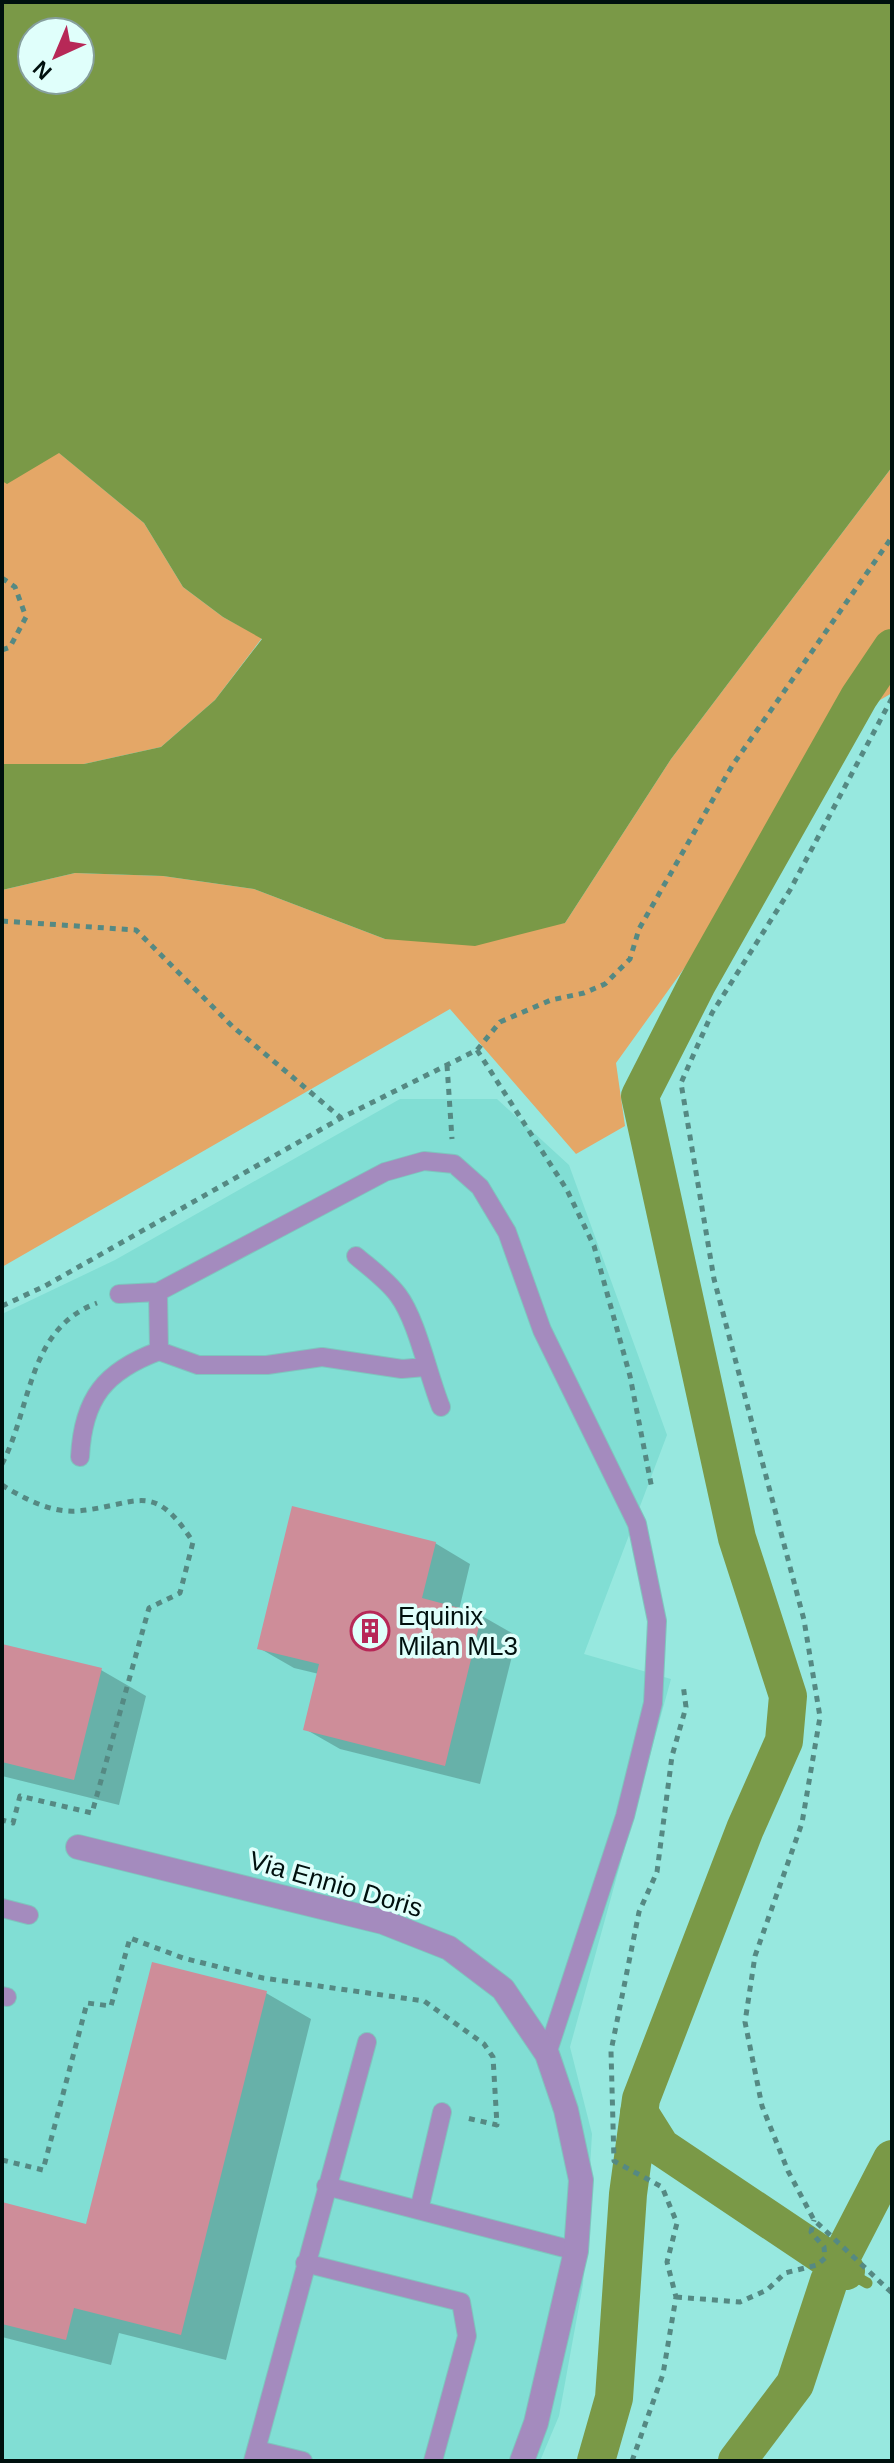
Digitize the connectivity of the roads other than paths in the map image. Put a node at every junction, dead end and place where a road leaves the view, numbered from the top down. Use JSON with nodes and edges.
{"nodes":[{"id":1,"x":356,"y":1256,"type":"dead end"},
{"id":2,"x":158,"y":1292,"type":"junction"},
{"id":3,"x":119,"y":1294,"type":"road end"},
{"id":4,"x":159,"y":1351,"type":"junction"},
{"id":5,"x":425,"y":1367,"type":"junction"},
{"id":6,"x":441,"y":1407,"type":"dead end"},
{"id":7,"x":80,"y":1457,"type":"dead end"},
{"id":8,"x":78,"y":1847,"type":"dead end"},
{"id":9,"x":2,"y":1908,"type":"edge"},
{"id":10,"x":29,"y":1915,"type":"dead end"},
{"id":11,"x":367,"y":2042,"type":"dead end"},
{"id":12,"x":547,"y":2054,"type":"junction"},
{"id":13,"x":442,"y":2112,"type":"road end"},
{"id":14,"x":326,"y":2186,"type":"junction"},
{"id":15,"x":419,"y":2210,"type":"junction"},
{"id":16,"x":576,"y":2251,"type":"junction"},
{"id":17,"x":305,"y":2263,"type":"junction"},
{"id":18,"x":255,"y":2455,"type":"edge"},
{"id":19,"x":303,"y":2461,"type":"edge"},
{"id":20,"x":433,"y":2461,"type":"edge"},
{"id":21,"x":522,"y":2461,"type":"edge"}],
"edges":[{"from":1,"to":5,"type":"lane"},
{"from":2,"to":3,"type":"lane"},
{"from":2,"to":4,"type":"lane"},
{"from":2,"to":12,"type":"lane"},
{"from":4,"to":5,"type":"lane"},
{"from":4,"to":7,"type":"lane"},
{"from":5,"to":6,"type":"lane"},
{"from":8,"to":12,"type":"street","name":"Via Ennio Doris"},
{"from":9,"to":10,"type":"lane"},
{"from":11,"to":14,"type":"lane"},
{"from":12,"to":16,"type":"street","name":"Via Ennio Doris"},
{"from":13,"to":15,"type":"lane"},
{"from":14,"to":15,"type":"lane"},
{"from":14,"to":17,"type":"lane"},
{"from":15,"to":16,"type":"lane"},
{"from":16,"to":21,"type":"street","name":"Via Ennio Doris"},
{"from":17,"to":18,"type":"lane"},
{"from":17,"to":20,"type":"lane"},
{"from":18,"to":19,"type":"lane"}]}
